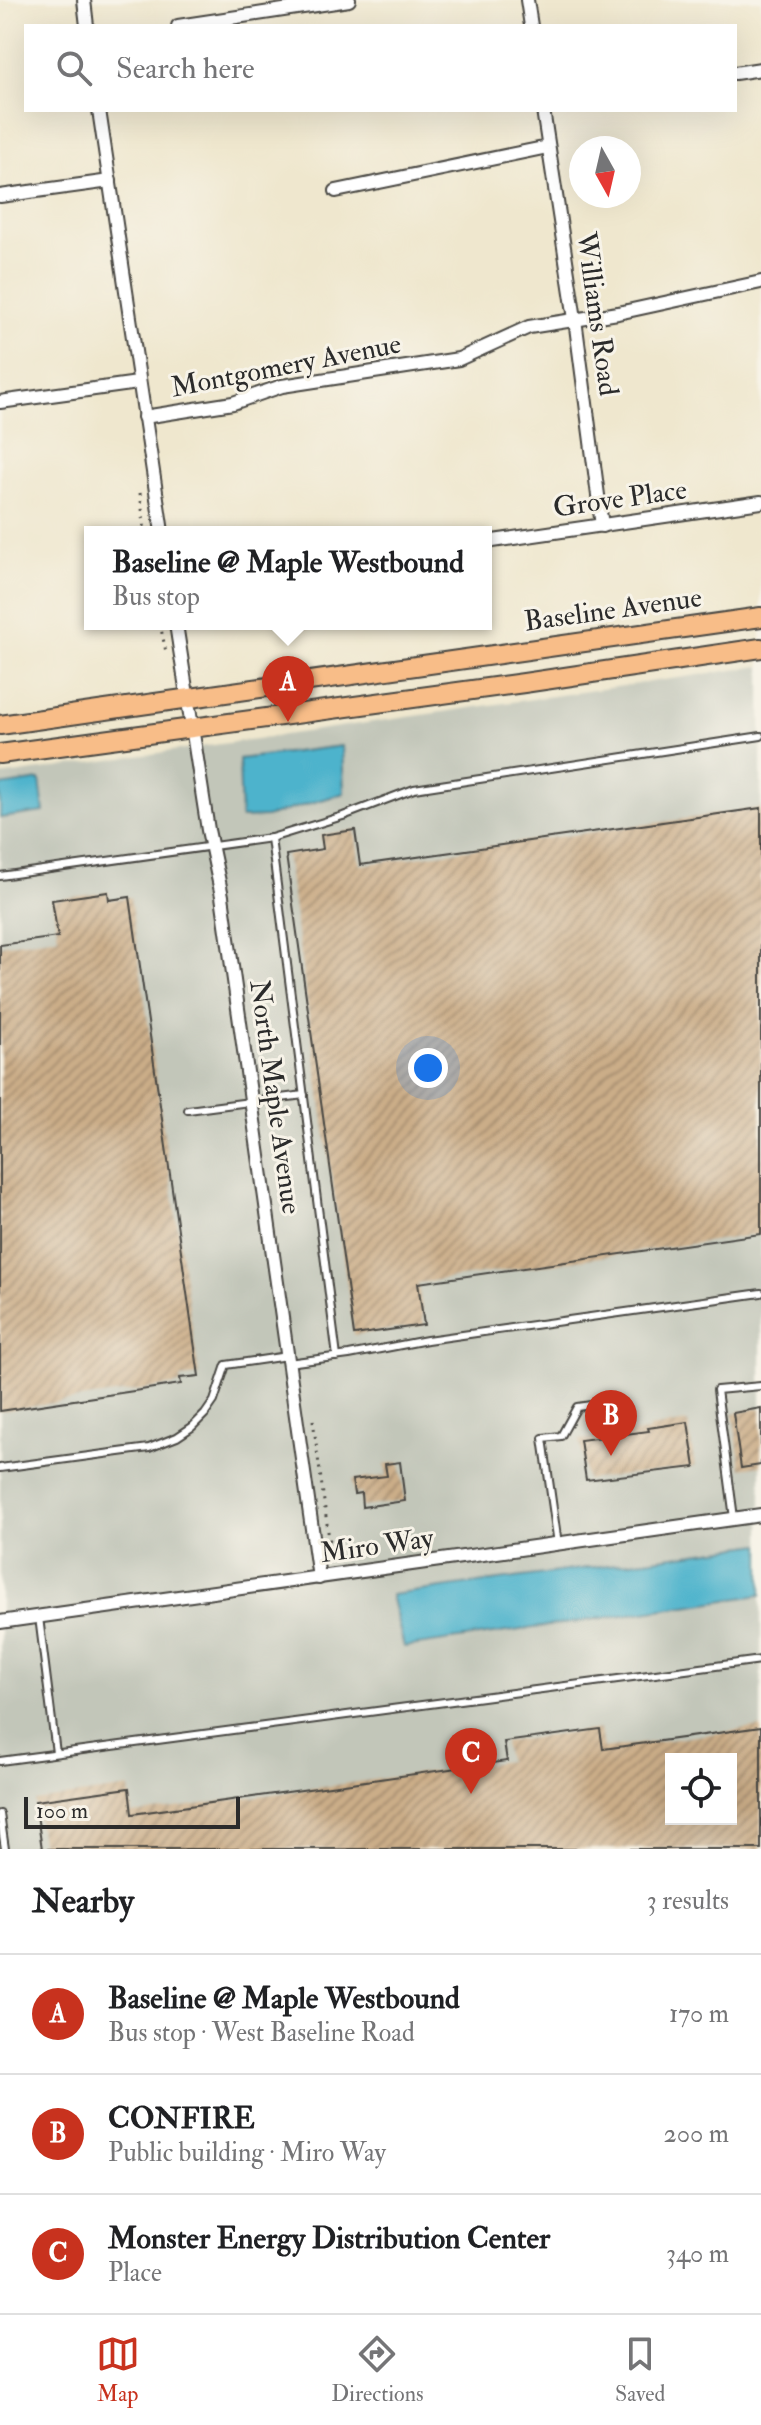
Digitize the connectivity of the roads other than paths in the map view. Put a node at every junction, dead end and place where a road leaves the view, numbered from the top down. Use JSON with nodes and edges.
{"nodes":[{"id":1,"x":84,"y":0,"type":"edge"},
{"id":2,"x":349,"y":0,"type":"edge"},
{"id":3,"x":527,"y":0,"type":"edge"},
{"id":4,"x":87,"y":24,"type":"edge"},
{"id":5,"x":191,"y":24,"type":"edge"},
{"id":6,"x":531,"y":24,"type":"edge"},
{"id":7,"x":761,"y":69,"type":"edge"},
{"id":8,"x":737,"y":73,"type":"edge"},
{"id":9,"x":99,"y":112,"type":"edge"},
{"id":10,"x":543,"y":112,"type":"edge"},
{"id":11,"x":548,"y":147,"type":"junction"},
{"id":12,"x":110,"y":181,"type":"junction"},
{"id":13,"x":336,"y":191,"type":"dead end"},
{"id":14,"x":0,"y":196,"type":"edge"},
{"id":15,"x":761,"y":282,"type":"edge"},
{"id":16,"x":575,"y":319,"type":"junction"},
{"id":17,"x":138,"y":383,"type":"junction"},
{"id":18,"x":0,"y":402,"type":"edge"},
{"id":19,"x":144,"y":417,"type":"junction"},
{"id":20,"x":761,"y":502,"type":"edge"},
{"id":21,"x":161,"y":526,"type":"edge"},
{"id":22,"x":602,"y":526,"type":"junction"},
{"id":23,"x":492,"y":541,"type":"edge"},
{"id":24,"x":761,"y":617,"type":"edge"},
{"id":25,"x":177,"y":630,"type":"edge"},
{"id":26,"x":761,"y":648,"type":"edge"},
{"id":27,"x":188,"y":698,"type":"junction"},
{"id":28,"x":0,"y":725,"type":"edge"},
{"id":29,"x":193,"y":728,"type":"junction"},
{"id":30,"x":761,"y":736,"type":"edge"},
{"id":31,"x":0,"y":754,"type":"edge"},
{"id":32,"x":271,"y":838,"type":"junction"},
{"id":33,"x":210,"y":846,"type":"junction"},
{"id":34,"x":0,"y":876,"type":"edge"},
{"id":35,"x":304,"y":1095,"type":"junction"},
{"id":36,"x":251,"y":1102,"type":"junction"},
{"id":37,"x":188,"y":1110,"type":"dead end"},
{"id":38,"x":761,"y":1293,"type":"edge"},
{"id":39,"x":337,"y":1357,"type":"junction"},
{"id":40,"x":288,"y":1359,"type":"junction"},
{"id":41,"x":761,"y":1386,"type":"edge"},
{"id":42,"x":612,"y":1402,"type":"dead end"},
{"id":43,"x":0,"y":1468,"type":"edge"},
{"id":44,"x":761,"y":1515,"type":"edge"},
{"id":45,"x":734,"y":1518,"type":"junction"},
{"id":46,"x":558,"y":1544,"type":"junction"},
{"id":47,"x":319,"y":1578,"type":"junction"},
{"id":48,"x":39,"y":1617,"type":"junction"},
{"id":49,"x":0,"y":1622,"type":"edge"},
{"id":50,"x":761,"y":1660,"type":"edge"},
{"id":51,"x":56,"y":1753,"type":"junction"},
{"id":52,"x":0,"y":1761,"type":"edge"},
{"id":53,"x":0,"y":1814,"type":"edge"},
{"id":54,"x":5,"y":1849,"type":"edge"}],
"edges":[{"from":1,"to":4,"type":"street"},
{"from":2,"to":5,"type":"street"},
{"from":3,"to":6,"type":"street"},
{"from":7,"to":8,"type":"street"},
{"from":9,"to":12,"type":"street"},
{"from":10,"to":11,"type":"street","name":"Williams Road"},
{"from":11,"to":13,"type":"street"},
{"from":11,"to":16,"type":"street","name":"Williams Road"},
{"from":12,"to":14,"type":"street"},
{"from":12,"to":17,"type":"street"},
{"from":15,"to":16,"type":"street","name":"Montgomery Avenue"},
{"from":16,"to":19,"type":"street","name":"Montgomery Avenue"},
{"from":16,"to":22,"type":"street","name":"Williams Road"},
{"from":17,"to":18,"type":"street"},
{"from":17,"to":19,"type":"street"},
{"from":19,"to":21,"type":"street"},
{"from":20,"to":22,"type":"street","name":"Grove Place"},
{"from":22,"to":23,"type":"street","name":"Grove Place"},
{"from":24,"to":27,"type":"main road","name":"Baseline Avenue"},
{"from":25,"to":27,"type":"street","name":"North Maple Avenue"},
{"from":26,"to":29,"type":"main road"},
{"from":27,"to":28,"type":"main road","name":"Baseline Avenue"},
{"from":27,"to":29,"type":"street","name":"North Maple Avenue"},
{"from":29,"to":31,"type":"main road"},
{"from":29,"to":33,"type":"street","name":"North Maple Avenue"},
{"from":30,"to":32,"type":"lane"},
{"from":32,"to":33,"type":"lane"},
{"from":32,"to":35,"type":"lane"},
{"from":33,"to":34,"type":"lane"},
{"from":33,"to":36,"type":"street","name":"North Maple Avenue"},
{"from":35,"to":36,"type":"lane"},
{"from":35,"to":39,"type":"lane"},
{"from":36,"to":37,"type":"lane"},
{"from":36,"to":40,"type":"street","name":"North Maple Avenue"},
{"from":38,"to":39,"type":"lane"},
{"from":39,"to":40,"type":"lane"},
{"from":40,"to":43,"type":"lane"},
{"from":40,"to":47,"type":"street","name":"North Maple Avenue"},
{"from":41,"to":45,"type":"lane"},
{"from":42,"to":46,"type":"lane"},
{"from":44,"to":45,"type":"street","name":"Miro Way"},
{"from":45,"to":46,"type":"street","name":"Miro Way"},
{"from":46,"to":47,"type":"street","name":"Miro Way"},
{"from":47,"to":48,"type":"street","name":"Miro Way"},
{"from":48,"to":49,"type":"street","name":"Miro Way"},
{"from":48,"to":51,"type":"lane"},
{"from":50,"to":51,"type":"lane"},
{"from":51,"to":52,"type":"lane"},
{"from":53,"to":54,"type":"lane"}]}
